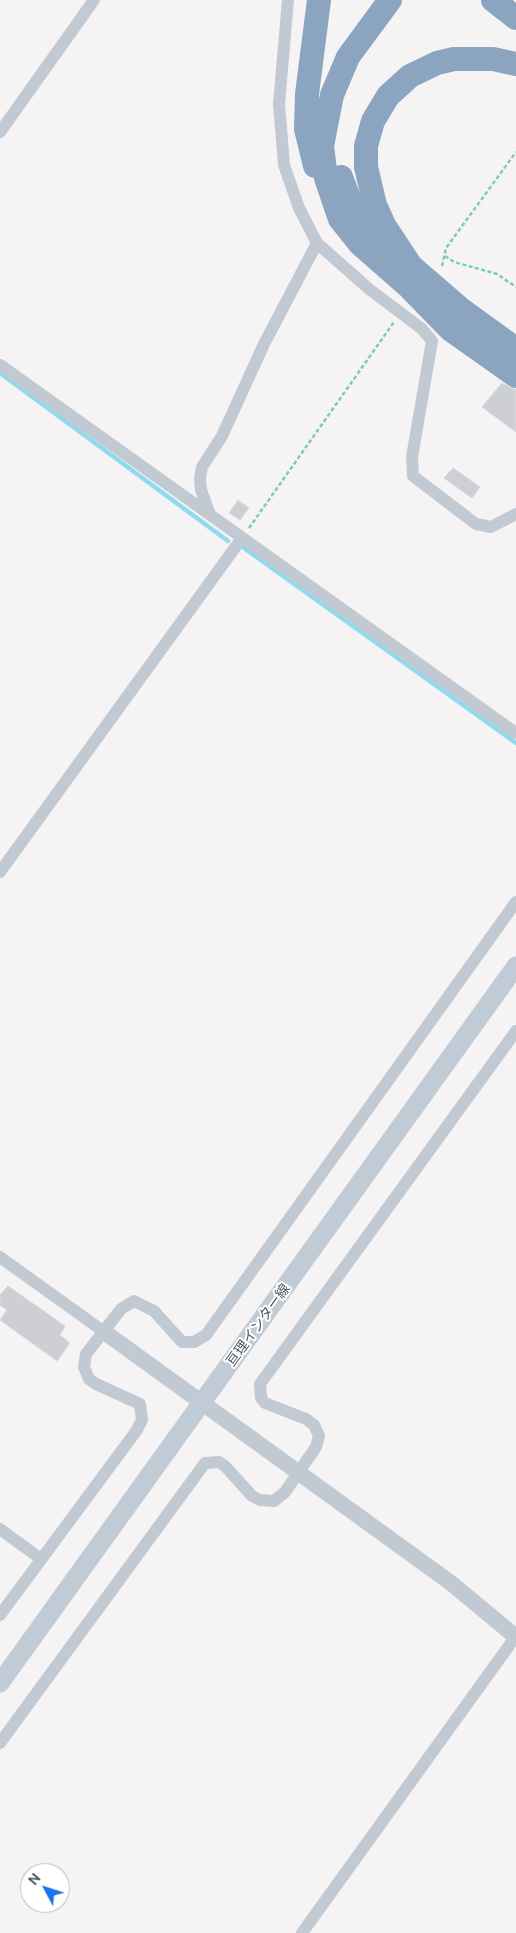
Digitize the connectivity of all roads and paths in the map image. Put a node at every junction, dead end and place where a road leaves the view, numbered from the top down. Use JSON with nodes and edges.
{"nodes":[{"id":1,"x":94,"y":0,"type":"edge"},
{"id":2,"x":288,"y":0,"type":"edge"},
{"id":3,"x":319,"y":0,"type":"edge"},
{"id":4,"x":390,"y":0,"type":"edge"},
{"id":5,"x":405,"y":0,"type":"edge"},
{"id":6,"x":493,"y":0,"type":"edge"},
{"id":7,"x":516,"y":18,"type":"edge"},
{"id":8,"x":516,"y":64,"type":"edge"},
{"id":9,"x":0,"y":132,"type":"edge"},
{"id":10,"x":516,"y":152,"type":"edge"},
{"id":11,"x":340,"y":219,"type":"junction"},
{"id":12,"x":317,"y":243,"type":"junction"},
{"id":13,"x":445,"y":256,"type":"junction"},
{"id":14,"x":442,"y":266,"type":"dead end"},
{"id":15,"x":406,"y":272,"type":"junction"},
{"id":16,"x":516,"y":287,"type":"edge"},
{"id":17,"x":401,"y":313,"type":"junction"},
{"id":18,"x":516,"y":337,"type":"edge"},
{"id":19,"x":516,"y":349,"type":"edge"},
{"id":20,"x":516,"y":362,"type":"edge"},
{"id":21,"x":0,"y":365,"type":"edge"},
{"id":22,"x":516,"y":376,"type":"edge"},
{"id":23,"x":516,"y":514,"type":"edge"},
{"id":24,"x":210,"y":515,"type":"junction"},
{"id":25,"x":242,"y":538,"type":"junction"},
{"id":26,"x":516,"y":732,"type":"edge"},
{"id":27,"x":0,"y":872,"type":"edge"},
{"id":28,"x":516,"y":902,"type":"edge"},
{"id":29,"x":516,"y":966,"type":"edge"},
{"id":30,"x":516,"y":1031,"type":"edge"},
{"id":31,"x":0,"y":1257,"type":"edge"},
{"id":32,"x":104,"y":1331,"type":"junction"},
{"id":33,"x":202,"y":1403,"type":"junction"},
{"id":34,"x":298,"y":1473,"type":"junction"},
{"id":35,"x":0,"y":1529,"type":"edge"},
{"id":36,"x":41,"y":1559,"type":"junction"},
{"id":37,"x":0,"y":1615,"type":"edge"},
{"id":38,"x":516,"y":1637,"type":"edge"},
{"id":39,"x":0,"y":1683,"type":"edge"},
{"id":40,"x":0,"y":1743,"type":"edge"},
{"id":41,"x":302,"y":1933,"type":"edge"}],
"edges":[{"from":1,"to":9,"type":"street"},
{"from":2,"to":12,"type":"street"},
{"from":3,"to":11,"type":"highway"},
{"from":4,"to":11,"type":"highway"},
{"from":5,"to":15,"type":"highway"},
{"from":6,"to":7,"type":"highway"},
{"from":8,"to":15,"type":"highway"},
{"from":10,"to":13,"type":"path"},
{"from":11,"to":15,"type":"highway"},
{"from":12,"to":17,"type":"street"},
{"from":12,"to":24,"type":"street"},
{"from":13,"to":14,"type":"path"},
{"from":13,"to":16,"type":"path"},
{"from":15,"to":18,"type":"highway"},
{"from":15,"to":19,"type":"highway"},
{"from":15,"to":20,"type":"highway"},
{"from":15,"to":22,"type":"highway"},
{"from":17,"to":23,"type":"street"},
{"from":17,"to":25,"type":"path"},
{"from":21,"to":24,"type":"street"},
{"from":24,"to":25,"type":"street"},
{"from":25,"to":26,"type":"street"},
{"from":25,"to":27,"type":"street"},
{"from":28,"to":32,"type":"street"},
{"from":29,"to":33,"type":"main road","name":"亘理インター線"},
{"from":30,"to":34,"type":"street"},
{"from":31,"to":32,"type":"street"},
{"from":32,"to":33,"type":"street"},
{"from":32,"to":36,"type":"street"},
{"from":33,"to":34,"type":"street"},
{"from":33,"to":39,"type":"main road","name":"亘理インター線"},
{"from":34,"to":38,"type":"street"},
{"from":34,"to":40,"type":"street"},
{"from":35,"to":36,"type":"street"},
{"from":36,"to":37,"type":"street"},
{"from":38,"to":41,"type":"street"}]}
